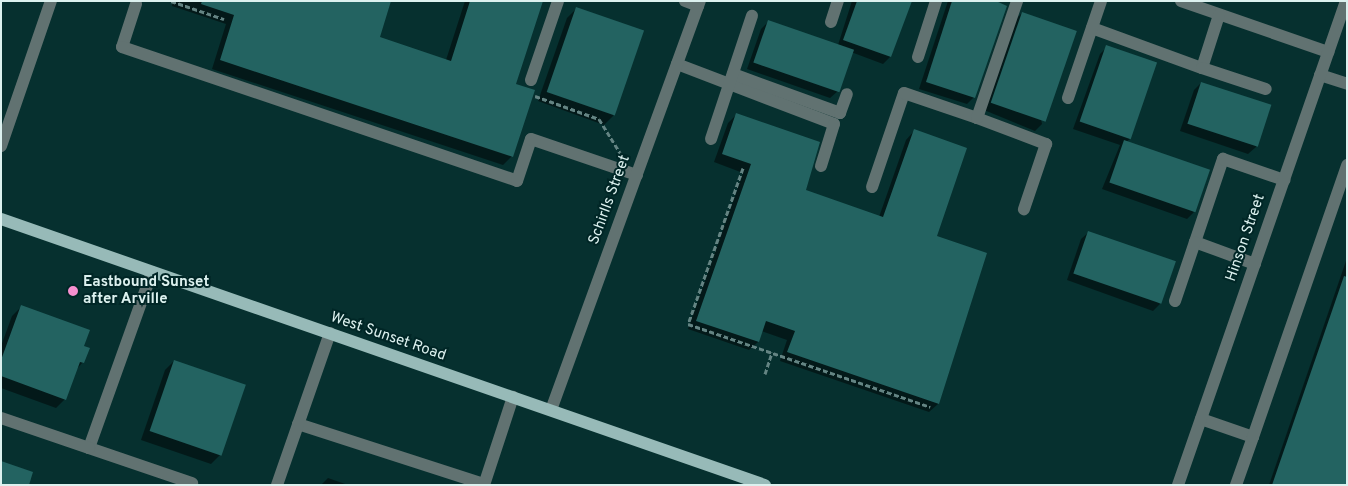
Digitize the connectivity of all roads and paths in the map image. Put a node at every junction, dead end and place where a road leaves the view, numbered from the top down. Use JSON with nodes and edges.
{"nodes":[{"id":1,"x":51,"y":1,"type":"edge"},
{"id":2,"x":171,"y":1,"type":"edge"},
{"id":3,"x":558,"y":1,"type":"edge"},
{"id":4,"x":685,"y":1,"type":"edge"},
{"id":5,"x":838,"y":1,"type":"edge"},
{"id":6,"x":936,"y":1,"type":"edge"},
{"id":7,"x":1017,"y":1,"type":"edge"},
{"id":8,"x":1101,"y":1,"type":"edge"},
{"id":9,"x":1181,"y":1,"type":"edge"},
{"id":10,"x":1346,"y":1,"type":"edge"},
{"id":11,"x":134,"y":2,"type":"edge"},
{"id":12,"x":699,"y":4,"type":"edge"},
{"id":13,"x":1220,"y":14,"type":"junction"},
{"id":14,"x":752,"y":16,"type":"dead end"},
{"id":15,"x":224,"y":19,"type":"dead end"},
{"id":16,"x":831,"y":22,"type":"dead end"},
{"id":17,"x":1092,"y":28,"type":"junction"},
{"id":18,"x":1328,"y":52,"type":"junction"},
{"id":19,"x":918,"y":57,"type":"dead end"},
{"id":20,"x":677,"y":64,"type":"junction"},
{"id":21,"x":1202,"y":68,"type":"junction"},
{"id":22,"x":1320,"y":75,"type":"junction"},
{"id":23,"x":731,"y":79,"type":"junction"},
{"id":24,"x":531,"y":80,"type":"dead end"},
{"id":25,"x":1347,"y":84,"type":"edge"},
{"id":26,"x":1266,"y":89,"type":"dead end"},
{"id":27,"x":846,"y":94,"type":"dead end"},
{"id":28,"x":535,"y":96,"type":"dead end"},
{"id":29,"x":1068,"y":98,"type":"dead end"},
{"id":30,"x":977,"y":118,"type":"junction"},
{"id":31,"x":711,"y":139,"type":"dead end"},
{"id":32,"x":1,"y":146,"type":"edge"},
{"id":33,"x":620,"y":153,"type":"dead end"},
{"id":34,"x":1347,"y":165,"type":"edge"},
{"id":35,"x":821,"y":166,"type":"dead end"},
{"id":36,"x":743,"y":168,"type":"dead end"},
{"id":37,"x":637,"y":175,"type":"junction"},
{"id":38,"x":1284,"y":180,"type":"junction"},
{"id":39,"x":872,"y":187,"type":"dead end"},
{"id":40,"x":1024,"y":209,"type":"dead end"},
{"id":41,"x":1,"y":219,"type":"edge"},
{"id":42,"x":1195,"y":242,"type":"junction"},
{"id":43,"x":1255,"y":264,"type":"junction"},
{"id":44,"x":152,"y":272,"type":"junction"},
{"id":45,"x":1174,"y":301,"type":"dead end"},
{"id":46,"x":330,"y":333,"type":"junction"},
{"id":47,"x":772,"y":352,"type":"junction"},
{"id":48,"x":765,"y":374,"type":"dead end"},
{"id":49,"x":513,"y":397,"type":"junction"},
{"id":50,"x":930,"y":407,"type":"dead end"},
{"id":51,"x":551,"y":410,"type":"junction"},
{"id":52,"x":1,"y":418,"type":"edge"},
{"id":53,"x":1201,"y":419,"type":"junction"},
{"id":54,"x":298,"y":424,"type":"junction"},
{"id":55,"x":1253,"y":437,"type":"junction"},
{"id":56,"x":89,"y":448,"type":"junction"},
{"id":57,"x":192,"y":482,"type":"dead end"},
{"id":58,"x":277,"y":485,"type":"edge"},
{"id":59,"x":484,"y":485,"type":"edge"},
{"id":60,"x":764,"y":485,"type":"edge"},
{"id":61,"x":1178,"y":485,"type":"edge"},
{"id":62,"x":1236,"y":485,"type":"edge"}],
"edges":[{"from":1,"to":32,"type":"street"},
{"from":2,"to":15,"type":"path"},
{"from":3,"to":24,"type":"street"},
{"from":4,"to":12,"type":"street"},
{"from":5,"to":16,"type":"street"},
{"from":6,"to":19,"type":"street"},
{"from":7,"to":30,"type":"street"},
{"from":8,"to":17,"type":"street"},
{"from":9,"to":13,"type":"street"},
{"from":10,"to":18,"type":"street","name":"Hinson Street"},
{"from":11,"to":37,"type":"street"},
{"from":12,"to":20,"type":"street","name":"Schirlls Street"},
{"from":13,"to":18,"type":"street"},
{"from":13,"to":21,"type":"street"},
{"from":14,"to":23,"type":"street"},
{"from":17,"to":21,"type":"street"},
{"from":17,"to":29,"type":"street"},
{"from":18,"to":22,"type":"street","name":"Hinson Street"},
{"from":20,"to":23,"type":"street"},
{"from":20,"to":37,"type":"street","name":"Schirlls Street"},
{"from":21,"to":26,"type":"street"},
{"from":22,"to":25,"type":"street"},
{"from":22,"to":38,"type":"street","name":"Hinson Street"},
{"from":23,"to":27,"type":"street"},
{"from":23,"to":31,"type":"street"},
{"from":23,"to":35,"type":"street"},
{"from":28,"to":33,"type":"path"},
{"from":30,"to":39,"type":"street"},
{"from":30,"to":40,"type":"street"},
{"from":34,"to":55,"type":"street"},
{"from":36,"to":47,"type":"path"},
{"from":37,"to":51,"type":"street","name":"Schirlls Street"},
{"from":38,"to":42,"type":"street"},
{"from":38,"to":43,"type":"street","name":"Hinson Street"},
{"from":41,"to":44,"type":"main road","name":"West Sunset Road"},
{"from":42,"to":43,"type":"street"},
{"from":42,"to":45,"type":"street"},
{"from":43,"to":53,"type":"street","name":"Hinson Street"},
{"from":44,"to":46,"type":"main road","name":"West Sunset Road"},
{"from":44,"to":56,"type":"street"},
{"from":46,"to":49,"type":"main road","name":"West Sunset Road"},
{"from":46,"to":54,"type":"street"},
{"from":47,"to":48,"type":"path"},
{"from":47,"to":50,"type":"path"},
{"from":49,"to":51,"type":"main road","name":"West Sunset Road"},
{"from":49,"to":59,"type":"street"},
{"from":51,"to":60,"type":"main road","name":"West Sunset Road"},
{"from":52,"to":56,"type":"street"},
{"from":53,"to":55,"type":"street"},
{"from":53,"to":61,"type":"street","name":"Hinson Street"},
{"from":54,"to":58,"type":"street"},
{"from":54,"to":59,"type":"street"},
{"from":55,"to":62,"type":"street"},
{"from":56,"to":57,"type":"street"}]}
